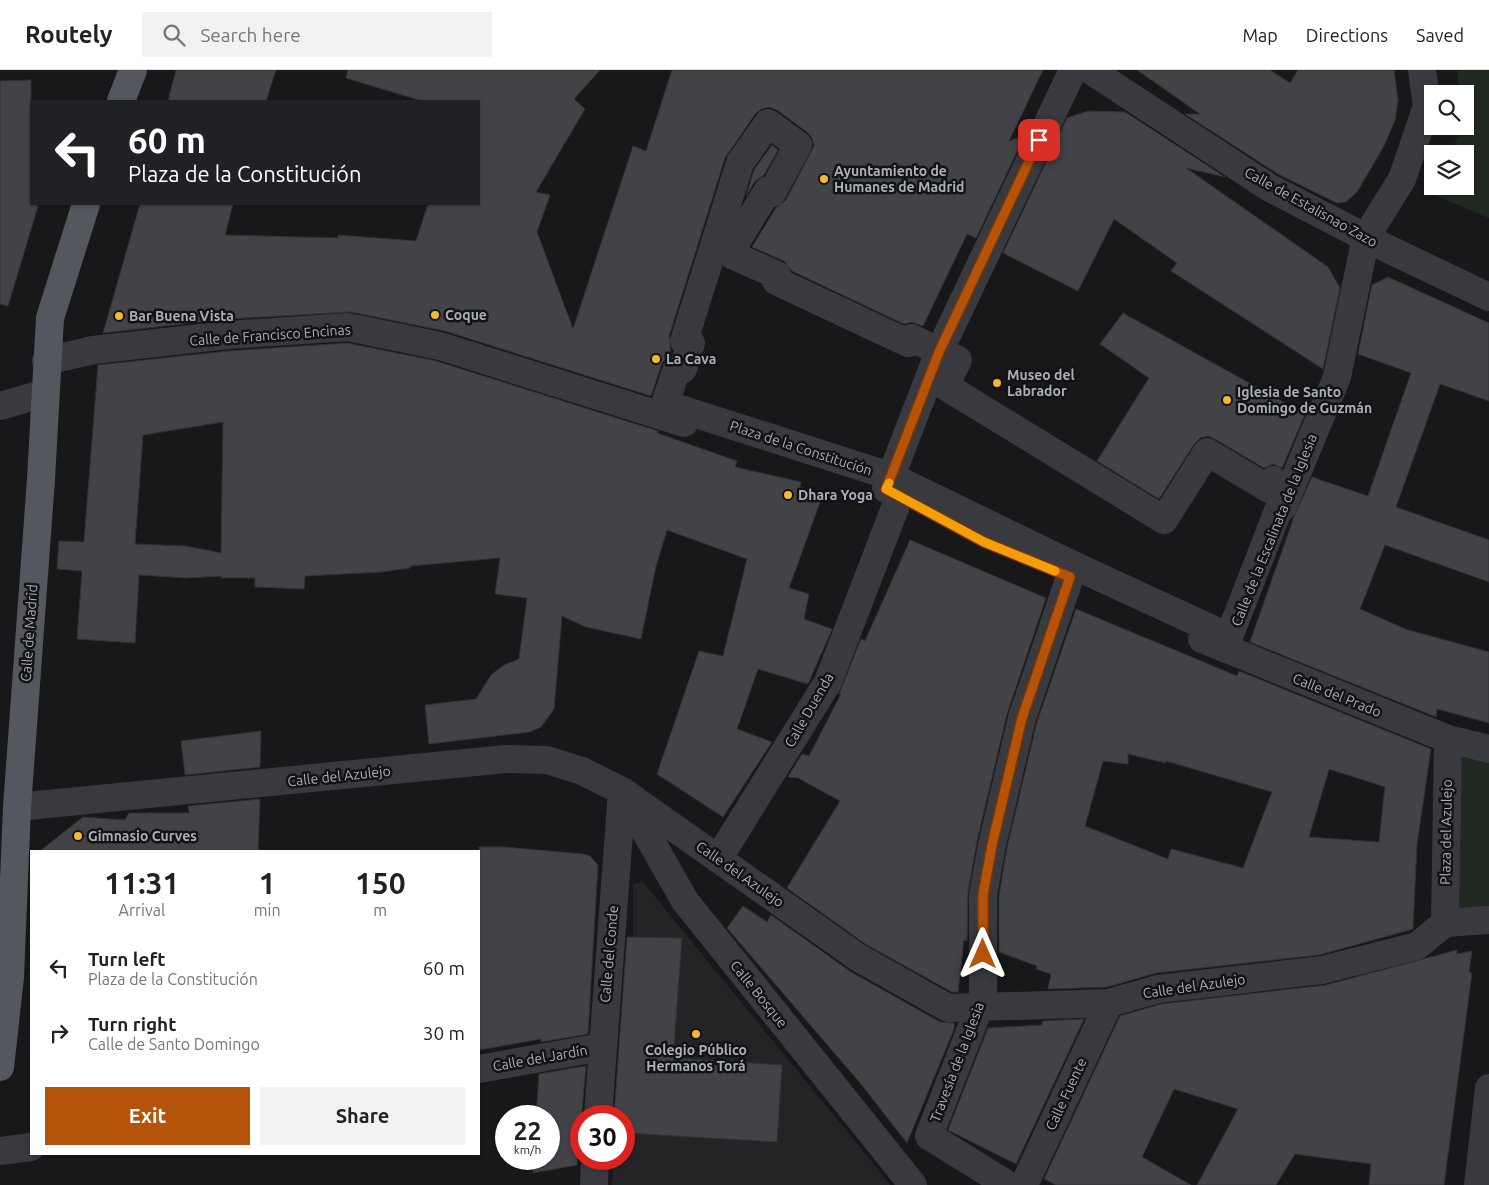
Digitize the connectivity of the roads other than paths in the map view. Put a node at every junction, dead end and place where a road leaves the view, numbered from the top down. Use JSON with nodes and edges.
{"nodes":[{"id":1,"x":132,"y":70,"type":"edge"},
{"id":2,"x":1072,"y":70,"type":"edge"},
{"id":3,"x":1090,"y":70,"type":"edge"},
{"id":4,"x":1422,"y":70,"type":"edge"},
{"id":5,"x":121,"y":100,"type":"edge"},
{"id":6,"x":86,"y":205,"type":"edge"},
{"id":7,"x":1366,"y":237,"type":"junction"},
{"id":8,"x":1489,"y":297,"type":"edge"},
{"id":9,"x":939,"y":352,"type":"junction"},
{"id":10,"x":46,"y":361,"type":"junction"},
{"id":11,"x":45,"y":393,"type":"junction"},
{"id":12,"x":0,"y":406,"type":"edge"},
{"id":13,"x":662,"y":416,"type":"joint"},
{"id":14,"x":893,"y":492,"type":"junction"},
{"id":15,"x":1070,"y":577,"type":"junction"},
{"id":16,"x":1226,"y":650,"type":"junction"},
{"id":17,"x":1448,"y":739,"type":"junction"},
{"id":18,"x":1489,"y":749,"type":"edge"},
{"id":19,"x":622,"y":791,"type":"junction"},
{"id":20,"x":16,"y":807,"type":"junction"},
{"id":21,"x":718,"y":859,"type":"junction"},
{"id":22,"x":7,"y":879,"type":"edge"},
{"id":23,"x":1489,"y":920,"type":"edge"},
{"id":24,"x":1445,"y":923,"type":"junction"},
{"id":25,"x":1109,"y":1003,"type":"junction"},
{"id":26,"x":980,"y":1006,"type":"junction"},
{"id":27,"x":602,"y":1047,"type":"junction"},
{"id":28,"x":0,"y":1067,"type":"edge"},
{"id":29,"x":480,"y":1069,"type":"edge"},
{"id":30,"x":1489,"y":1088,"type":"edge"},
{"id":31,"x":599,"y":1105,"type":"edge"},
{"id":32,"x":30,"y":1147,"type":"edge"},
{"id":33,"x":0,"y":1151,"type":"edge"},
{"id":34,"x":595,"y":1170,"type":"edge"},
{"id":35,"x":594,"y":1185,"type":"edge"},
{"id":36,"x":913,"y":1185,"type":"edge"},
{"id":37,"x":1008,"y":1185,"type":"edge"},
{"id":38,"x":1024,"y":1185,"type":"edge"},
{"id":39,"x":1478,"y":1185,"type":"edge"}],
"edges":[{"from":1,"to":5,"type":"main road"},
{"from":2,"to":9,"type":"street","name":"Calle Duenda"},
{"from":3,"to":7,"type":"street","name":"Calle de Estalisnao Zazo"},
{"from":4,"to":7,"type":"street"},
{"from":6,"to":10,"type":"main road","name":"Calle de Madrid"},
{"from":7,"to":8,"type":"street","name":"Calle de Estalisnao Zazo"},
{"from":7,"to":16,"type":"street","name":"Calle de la Escalinata de la Iglesia"},
{"from":9,"to":9,"type":"street","name":"Plaza de la Constitución"},
{"from":9,"to":14,"type":"street","name":"Calle Duenda"},
{"from":10,"to":11,"type":"main road","name":"Calle de Madrid"},
{"from":10,"to":13,"type":"street","name":"Calle de Francisco Encinas"},
{"from":11,"to":12,"type":"street"},
{"from":11,"to":20,"type":"main road","name":"Calle de Madrid"},
{"from":13,"to":14,"type":"street","name":"Plaza de la Constitución"},
{"from":14,"to":15,"type":"street","name":"Plaza de la Constitución"},
{"from":14,"to":21,"type":"street","name":"Calle Duenda"},
{"from":15,"to":16,"type":"street","name":"Plaza de la Constitución"},
{"from":15,"to":26,"type":"street","name":"Travesía de la Iglesia"},
{"from":16,"to":17,"type":"street","name":"Calle del Prado"},
{"from":17,"to":18,"type":"street"},
{"from":17,"to":24,"type":"street","name":"Plaza del Azulejo"},
{"from":19,"to":20,"type":"street","name":"Calle del Azulejo"},
{"from":19,"to":21,"type":"street","name":"Calle del Azulejo"},
{"from":19,"to":27,"type":"street","name":"Calle del Conde"},
{"from":19,"to":36,"type":"street","name":"Calle Bosque"},
{"from":20,"to":22,"type":"main road","name":"Calle de Madrid"},
{"from":21,"to":26,"type":"street","name":"Calle del Azulejo"},
{"from":22,"to":28,"type":"main road","name":"Calle de Madrid"},
{"from":23,"to":24,"type":"street"},
{"from":24,"to":25,"type":"street","name":"Calle del Azulejo"},
{"from":25,"to":26,"type":"street","name":"Calle del Azulejo"},
{"from":25,"to":38,"type":"street","name":"Calle Fuente"},
{"from":26,"to":37,"type":"street","name":"Travesía de la Iglesia"},
{"from":27,"to":29,"type":"street","name":"Calle del Jardín"},
{"from":27,"to":31,"type":"street","name":"Calle del Conde"},
{"from":30,"to":39,"type":"street"},
{"from":32,"to":33,"type":"street"},
{"from":34,"to":35,"type":"street"}]}
